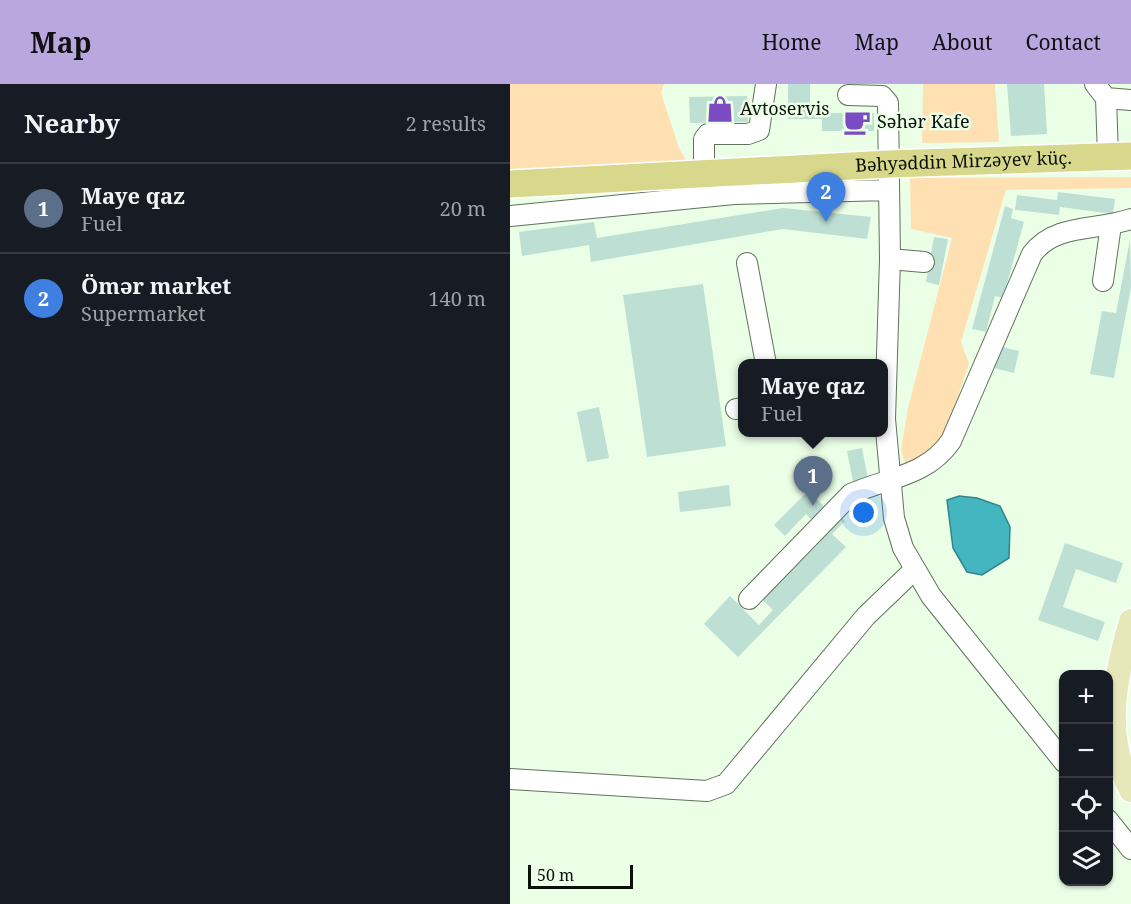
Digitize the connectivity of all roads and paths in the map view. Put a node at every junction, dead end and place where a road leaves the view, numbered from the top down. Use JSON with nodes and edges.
{"nodes":[{"id":1,"x":766,"y":84,"type":"edge"},
{"id":2,"x":1101,"y":91,"type":"edge"},
{"id":3,"x":848,"y":95,"type":"dead end"},
{"id":4,"x":1131,"y":100,"type":"edge"},
{"id":5,"x":1119,"y":156,"type":"edge"},
{"id":6,"x":704,"y":172,"type":"junction"},
{"id":7,"x":889,"y":177,"type":"junction"},
{"id":8,"x":510,"y":184,"type":"edge"},
{"id":9,"x":510,"y":216,"type":"edge"},
{"id":10,"x":1131,"y":219,"type":"edge"},
{"id":11,"x":1112,"y":225,"type":"junction"},
{"id":12,"x":890,"y":259,"type":"junction"},
{"id":13,"x":924,"y":262,"type":"dead end"},
{"id":14,"x":747,"y":263,"type":"dead end"},
{"id":15,"x":1103,"y":281,"type":"dead end"},
{"id":16,"x":765,"y":359,"type":"edge"},
{"id":17,"x":886,"y":359,"type":"edge"},
{"id":18,"x":885,"y":437,"type":"edge"},
{"id":19,"x":889,"y":483,"type":"junction"},
{"id":20,"x":914,"y":570,"type":"junction"},
{"id":21,"x":748,"y":600,"type":"dead end"},
{"id":22,"x":1131,"y":621,"type":"edge"},
{"id":23,"x":1059,"y":756,"type":"edge"},
{"id":24,"x":510,"y":779,"type":"edge"},
{"id":25,"x":1131,"y":790,"type":"edge"},
{"id":26,"x":1113,"y":826,"type":"edge"},
{"id":27,"x":1131,"y":849,"type":"edge"}],
"edges":[{"from":1,"to":6,"type":"lane"},
{"from":2,"to":4,"type":"lane"},
{"from":2,"to":5,"type":"lane"},
{"from":3,"to":7,"type":"lane"},
{"from":5,"to":7,"type":"highway","name":"Bəhyəddin Mirzəyev küç."},
{"from":6,"to":7,"type":"highway","name":"Bəhyəddin Mirzəyev küç."},
{"from":6,"to":8,"type":"highway","name":"Bəhyəddin Mirzəyev küç."},
{"from":7,"to":9,"type":"lane"},
{"from":7,"to":12,"type":"lane"},
{"from":10,"to":11,"type":"lane"},
{"from":11,"to":15,"type":"lane"},
{"from":11,"to":19,"type":"lane"},
{"from":12,"to":13,"type":"lane"},
{"from":12,"to":17,"type":"lane"},
{"from":14,"to":16,"type":"lane"},
{"from":18,"to":19,"type":"lane"},
{"from":19,"to":20,"type":"lane"},
{"from":19,"to":21,"type":"lane"},
{"from":20,"to":23,"type":"lane"},
{"from":20,"to":24,"type":"lane"},
{"from":22,"to":25,"type":"main road"},
{"from":26,"to":27,"type":"lane"}]}
